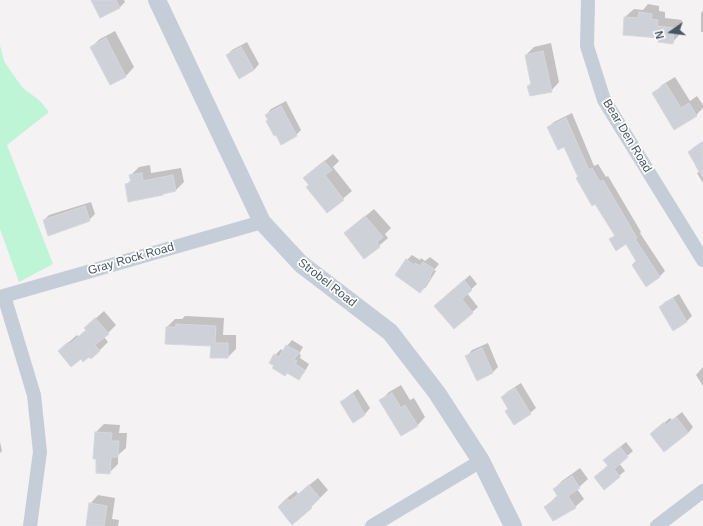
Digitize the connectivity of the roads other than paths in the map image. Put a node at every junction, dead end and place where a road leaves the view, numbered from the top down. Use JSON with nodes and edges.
{"nodes":[{"id":1,"x":157,"y":0,"type":"edge"},
{"id":2,"x":588,"y":0,"type":"edge"},
{"id":3,"x":262,"y":222,"type":"junction"},
{"id":4,"x":703,"y":260,"type":"edge"},
{"id":5,"x":2,"y":296,"type":"edge"},
{"id":6,"x":481,"y":461,"type":"junction"},
{"id":7,"x":703,"y":491,"type":"edge"},
{"id":8,"x":30,"y":526,"type":"edge"},
{"id":9,"x":372,"y":526,"type":"edge"},
{"id":10,"x":514,"y":526,"type":"edge"},
{"id":11,"x":658,"y":526,"type":"edge"}],
"edges":[{"from":1,"to":3,"type":"street","name":"Strobel Road"},
{"from":2,"to":4,"type":"street","name":"Bear Den Road"},
{"from":3,"to":5,"type":"street","name":"Gray Rock Road"},
{"from":3,"to":6,"type":"street","name":"Strobel Road"},
{"from":5,"to":8,"type":"street"},
{"from":6,"to":9,"type":"street"},
{"from":6,"to":10,"type":"street","name":"Strobel Road"},
{"from":7,"to":11,"type":"street"}]}
